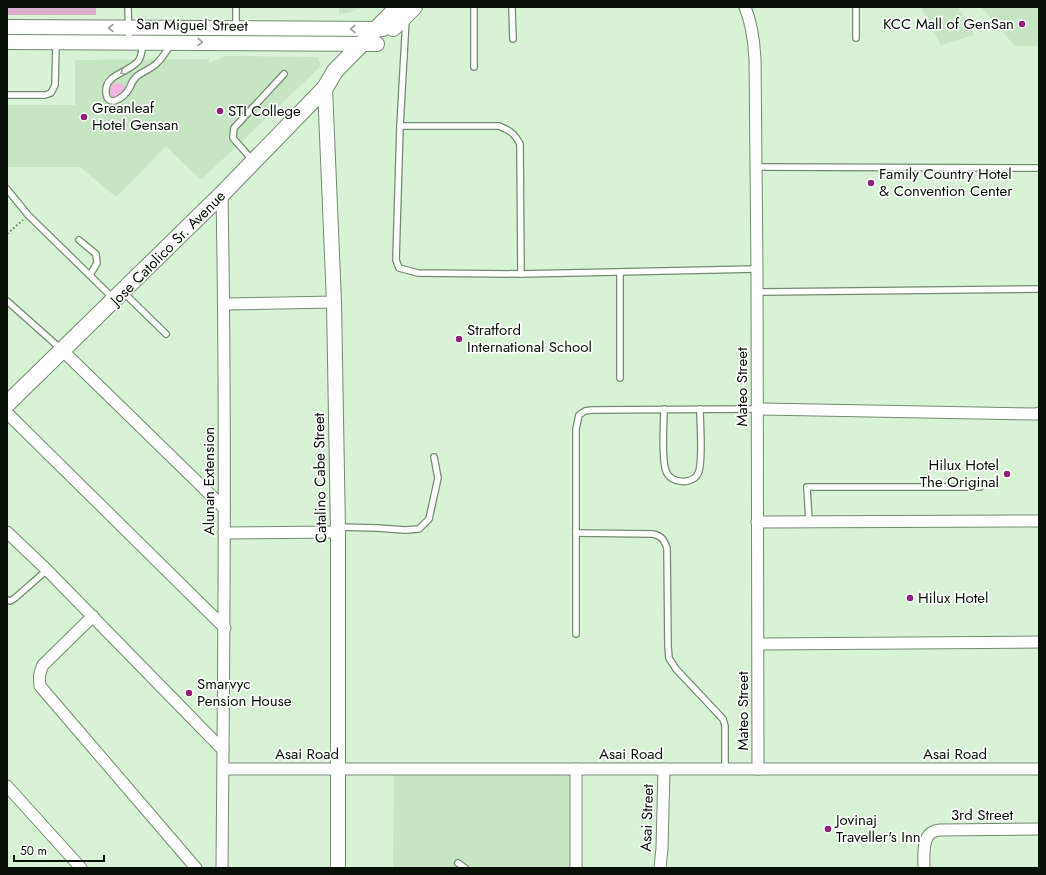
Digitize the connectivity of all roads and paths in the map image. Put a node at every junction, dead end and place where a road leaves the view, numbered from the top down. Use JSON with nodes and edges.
{"nodes":[{"id":1,"x":128,"y":7,"type":"edge"},
{"id":2,"x":236,"y":7,"type":"edge"},
{"id":3,"x":474,"y":7,"type":"edge"},
{"id":4,"x":512,"y":7,"type":"edge"},
{"id":5,"x":745,"y":7,"type":"edge"},
{"id":6,"x":856,"y":7,"type":"edge"},
{"id":7,"x":406,"y":9,"type":"edge"},
{"id":8,"x":7,"y":27,"type":"edge"},
{"id":9,"x":236,"y":29,"type":"junction"},
{"id":10,"x":128,"y":35,"type":"junction"},
{"id":11,"x":377,"y":36,"type":"junction"},
{"id":12,"x":856,"y":38,"type":"dead end"},
{"id":13,"x":513,"y":39,"type":"dead end"},
{"id":14,"x":7,"y":42,"type":"edge"},
{"id":15,"x":56,"y":42,"type":"junction"},
{"id":16,"x":143,"y":42,"type":"junction"},
{"id":17,"x":172,"y":42,"type":"junction"},
{"id":18,"x":474,"y":67,"type":"dead end"},
{"id":19,"x":284,"y":74,"type":"dead end"},
{"id":20,"x":325,"y":88,"type":"junction"},
{"id":21,"x":7,"y":96,"type":"edge"},
{"id":22,"x":400,"y":126,"type":"junction"},
{"id":23,"x":254,"y":162,"type":"junction"},
{"id":24,"x":756,"y":167,"type":"junction"},
{"id":25,"x":1039,"y":168,"type":"edge"},
{"id":26,"x":7,"y":189,"type":"edge"},
{"id":27,"x":222,"y":194,"type":"junction"},
{"id":28,"x":28,"y":215,"type":"junction"},
{"id":29,"x":7,"y":234,"type":"edge"},
{"id":30,"x":80,"y":240,"type":"dead end"},
{"id":31,"x":757,"y":269,"type":"junction"},
{"id":32,"x":620,"y":273,"type":"junction"},
{"id":33,"x":521,"y":274,"type":"junction"},
{"id":34,"x":90,"y":275,"type":"junction"},
{"id":35,"x":1039,"y":290,"type":"edge"},
{"id":36,"x":757,"y":292,"type":"junction"},
{"id":37,"x":119,"y":296,"type":"junction"},
{"id":38,"x":7,"y":301,"type":"edge"},
{"id":39,"x":334,"y":302,"type":"junction"},
{"id":40,"x":224,"y":304,"type":"junction"},
{"id":41,"x":166,"y":334,"type":"dead end"},
{"id":42,"x":63,"y":351,"type":"junction"},
{"id":43,"x":620,"y":378,"type":"dead end"},
{"id":44,"x":7,"y":404,"type":"edge"},
{"id":45,"x":664,"y":410,"type":"junction"},
{"id":46,"x":700,"y":410,"type":"junction"},
{"id":47,"x":757,"y":410,"type":"junction"},
{"id":48,"x":7,"y":412,"type":"edge"},
{"id":49,"x":1039,"y":413,"type":"edge"},
{"id":50,"x":434,"y":457,"type":"dead end"},
{"id":51,"x":980,"y":487,"type":"dead end"},
{"id":52,"x":224,"y":508,"type":"junction"},
{"id":53,"x":1039,"y":521,"type":"edge"},
{"id":54,"x":757,"y":522,"type":"junction"},
{"id":55,"x":809,"y":523,"type":"junction"},
{"id":56,"x":338,"y":530,"type":"junction"},
{"id":57,"x":7,"y":532,"type":"edge"},
{"id":58,"x":224,"y":533,"type":"junction"},
{"id":59,"x":576,"y":533,"type":"junction"},
{"id":60,"x":47,"y":570,"type":"junction"},
{"id":61,"x":7,"y":600,"type":"edge"},
{"id":62,"x":93,"y":616,"type":"junction"},
{"id":63,"x":225,"y":628,"type":"junction"},
{"id":64,"x":576,"y":634,"type":"dead end"},
{"id":65,"x":1039,"y":642,"type":"edge"},
{"id":66,"x":758,"y":644,"type":"junction"},
{"id":67,"x":223,"y":750,"type":"junction"},
{"id":68,"x":223,"y":769,"type":"junction"},
{"id":69,"x":338,"y":769,"type":"junction"},
{"id":70,"x":576,"y":769,"type":"junction"},
{"id":71,"x":664,"y":769,"type":"junction"},
{"id":72,"x":725,"y":769,"type":"junction"},
{"id":73,"x":758,"y":769,"type":"junction"},
{"id":74,"x":1039,"y":769,"type":"edge"},
{"id":75,"x":7,"y":786,"type":"edge"},
{"id":76,"x":1039,"y":829,"type":"edge"},
{"id":77,"x":458,"y":863,"type":"dead end"},
{"id":78,"x":81,"y":868,"type":"edge"},
{"id":79,"x":196,"y":868,"type":"edge"},
{"id":80,"x":222,"y":868,"type":"edge"},
{"id":81,"x":338,"y":868,"type":"edge"},
{"id":82,"x":465,"y":868,"type":"edge"},
{"id":83,"x":576,"y":868,"type":"edge"},
{"id":84,"x":660,"y":868,"type":"edge"},
{"id":85,"x":924,"y":868,"type":"edge"}],
"edges":[{"from":1,"to":10,"type":"lane"},
{"from":2,"to":9,"type":"lane"},
{"from":3,"to":18,"type":"lane"},
{"from":4,"to":13,"type":"lane"},
{"from":5,"to":24,"type":"street","name":"Mateo Street"},
{"from":6,"to":12,"type":"lane"},
{"from":7,"to":11,"type":"main road","name":"Jose Catolico Sr. Avenue"},
{"from":7,"to":22,"type":"lane"},
{"from":10,"to":8,"type":"street","name":"San Miguel Street","one_way":true},
{"from":9,"to":10,"type":"street","name":"San Miguel Street"},
{"from":11,"to":9,"type":"street","name":"San Miguel Street","one_way":true},
{"from":10,"to":15,"type":"street","name":"San Miguel Street"},
{"from":10,"to":16,"type":"street","name":"San Miguel Street"},
{"from":17,"to":11,"type":"street","name":"San Miguel Street","one_way":true},
{"from":11,"to":20,"type":"main road","name":"Jose Catolico Sr. Avenue"},
{"from":14,"to":15,"type":"street","name":"San Miguel Street"},
{"from":15,"to":21,"type":"lane"},
{"from":16,"to":17,"type":"street","name":"San Miguel Street"},
{"from":16,"to":17,"type":"lane","one_way":true},
{"from":19,"to":23,"type":"lane"},
{"from":20,"to":23,"type":"main road","name":"Jose Catolico Sr. Avenue"},
{"from":20,"to":39,"type":"street","name":"Catalino Cabe Street"},
{"from":22,"to":33,"type":"lane"},
{"from":22,"to":33,"type":"lane"},
{"from":23,"to":27,"type":"main road","name":"Jose Catolico Sr. Avenue"},
{"from":24,"to":25,"type":"lane"},
{"from":24,"to":31,"type":"street","name":"Mateo Street"},
{"from":26,"to":28,"type":"lane"},
{"from":27,"to":37,"type":"main road","name":"Jose Catolico Sr. Avenue"},
{"from":27,"to":40,"type":"street","name":"Alunan Extension"},
{"from":28,"to":29,"type":"path"},
{"from":28,"to":34,"type":"lane"},
{"from":30,"to":34,"type":"lane"},
{"from":31,"to":32,"type":"lane"},
{"from":31,"to":36,"type":"street","name":"Mateo Street"},
{"from":32,"to":33,"type":"lane"},
{"from":32,"to":43,"type":"lane"},
{"from":34,"to":37,"type":"lane"},
{"from":35,"to":36,"type":"lane"},
{"from":36,"to":47,"type":"street","name":"Mateo Street"},
{"from":37,"to":41,"type":"lane"},
{"from":37,"to":42,"type":"main road","name":"Jose Catolico Sr. Avenue"},
{"from":38,"to":42,"type":"lane"},
{"from":39,"to":40,"type":"street"},
{"from":39,"to":56,"type":"street","name":"Catalino Cabe Street"},
{"from":40,"to":52,"type":"street","name":"Alunan Extension"},
{"from":42,"to":44,"type":"main road","name":"Jose Catolico Sr. Avenue"},
{"from":42,"to":52,"type":"street"},
{"from":45,"to":46,"type":"lane"},
{"from":45,"to":46,"type":"lane"},
{"from":45,"to":59,"type":"lane"},
{"from":46,"to":47,"type":"lane"},
{"from":47,"to":49,"type":"street"},
{"from":47,"to":54,"type":"street","name":"Mateo Street"},
{"from":48,"to":63,"type":"street"},
{"from":50,"to":56,"type":"lane"},
{"from":51,"to":55,"type":"lane"},
{"from":52,"to":58,"type":"street","name":"Alunan Extension"},
{"from":53,"to":55,"type":"street"},
{"from":54,"to":55,"type":"street"},
{"from":54,"to":66,"type":"street","name":"Mateo Street"},
{"from":56,"to":58,"type":"street"},
{"from":56,"to":69,"type":"street","name":"Catalino Cabe Street"},
{"from":57,"to":60,"type":"street"},
{"from":58,"to":63,"type":"street","name":"Alunan Extension"},
{"from":59,"to":64,"type":"lane"},
{"from":59,"to":72,"type":"lane"},
{"from":60,"to":61,"type":"lane"},
{"from":60,"to":62,"type":"street"},
{"from":62,"to":67,"type":"street"},
{"from":62,"to":79,"type":"street"},
{"from":63,"to":67,"type":"street","name":"Alunan Extension"},
{"from":65,"to":66,"type":"street"},
{"from":66,"to":73,"type":"street","name":"Mateo Street"},
{"from":67,"to":68,"type":"street","name":"Alunan Extension"},
{"from":68,"to":69,"type":"street","name":"Asai Road"},
{"from":68,"to":80,"type":"street","name":"Alunan Extension"},
{"from":69,"to":70,"type":"street","name":"Asai Road"},
{"from":69,"to":81,"type":"street","name":"Catalino Cabe Street"},
{"from":70,"to":71,"type":"street","name":"Asai Road"},
{"from":70,"to":83,"type":"street"},
{"from":71,"to":72,"type":"street","name":"Asai Road"},
{"from":71,"to":84,"type":"street","name":"Asai Street"},
{"from":72,"to":73,"type":"street","name":"Asai Road"},
{"from":73,"to":74,"type":"street","name":"Asai Road"},
{"from":75,"to":78,"type":"street"},
{"from":76,"to":85,"type":"street","name":"3rd Street"},
{"from":77,"to":82,"type":"lane"}]}
